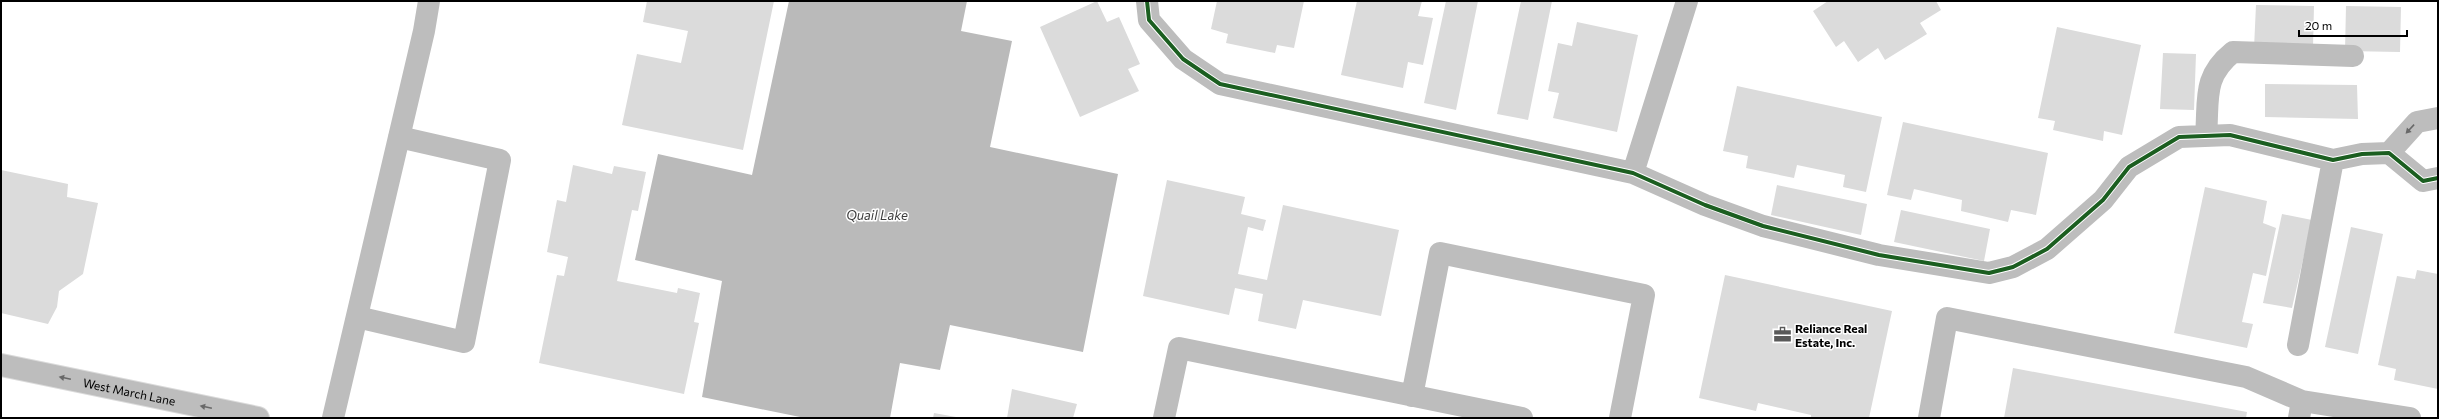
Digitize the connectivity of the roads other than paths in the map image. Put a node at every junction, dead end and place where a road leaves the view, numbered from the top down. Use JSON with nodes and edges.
{"nodes":[{"id":1,"x":429,"y":1,"type":"edge"},
{"id":2,"x":1147,"y":1,"type":"edge"},
{"id":3,"x":1687,"y":1,"type":"edge"},
{"id":4,"x":2353,"y":56,"type":"dead end"},
{"id":5,"x":2438,"y":118,"type":"edge"},
{"id":6,"x":2206,"y":136,"type":"junction"},
{"id":7,"x":399,"y":137,"type":"junction"},
{"id":8,"x":2389,"y":152,"type":"junction"},
{"id":9,"x":2333,"y":160,"type":"junction"},
{"id":10,"x":1633,"y":173,"type":"junction"},
{"id":11,"x":2438,"y":178,"type":"edge"},
{"id":12,"x":357,"y":317,"type":"junction"},
{"id":13,"x":2298,"y":345,"type":"dead end"},
{"id":14,"x":1,"y":365,"type":"edge"},
{"id":15,"x":1412,"y":396,"type":"junction"},
{"id":16,"x":2301,"y":409,"type":"edge"},
{"id":17,"x":258,"y":418,"type":"edge"},
{"id":18,"x":333,"y":418,"type":"edge"},
{"id":19,"x":1164,"y":418,"type":"edge"},
{"id":20,"x":1522,"y":418,"type":"edge"},
{"id":21,"x":1620,"y":418,"type":"edge"},
{"id":22,"x":1929,"y":418,"type":"edge"},
{"id":23,"x":2410,"y":418,"type":"edge"}],
"edges":[{"from":1,"to":7,"type":"street"},
{"from":2,"to":10,"type":"street"},
{"from":3,"to":10,"type":"street"},
{"from":4,"to":6,"type":"street"},
{"from":5,"to":8,"type":"street","one_way":true},
{"from":6,"to":9,"type":"street"},
{"from":6,"to":10,"type":"street"},
{"from":7,"to":12,"type":"street"},
{"from":7,"to":12,"type":"street"},
{"from":8,"to":9,"type":"street"},
{"from":8,"to":11,"type":"street"},
{"from":9,"to":13,"type":"street"},
{"from":12,"to":18,"type":"street"},
{"from":17,"to":14,"type":"street","name":"West March Lane","one_way":true},
{"from":15,"to":19,"type":"street"},
{"from":15,"to":20,"type":"street"},
{"from":15,"to":21,"type":"street"},
{"from":16,"to":22,"type":"street"},
{"from":16,"to":23,"type":"street"}]}
